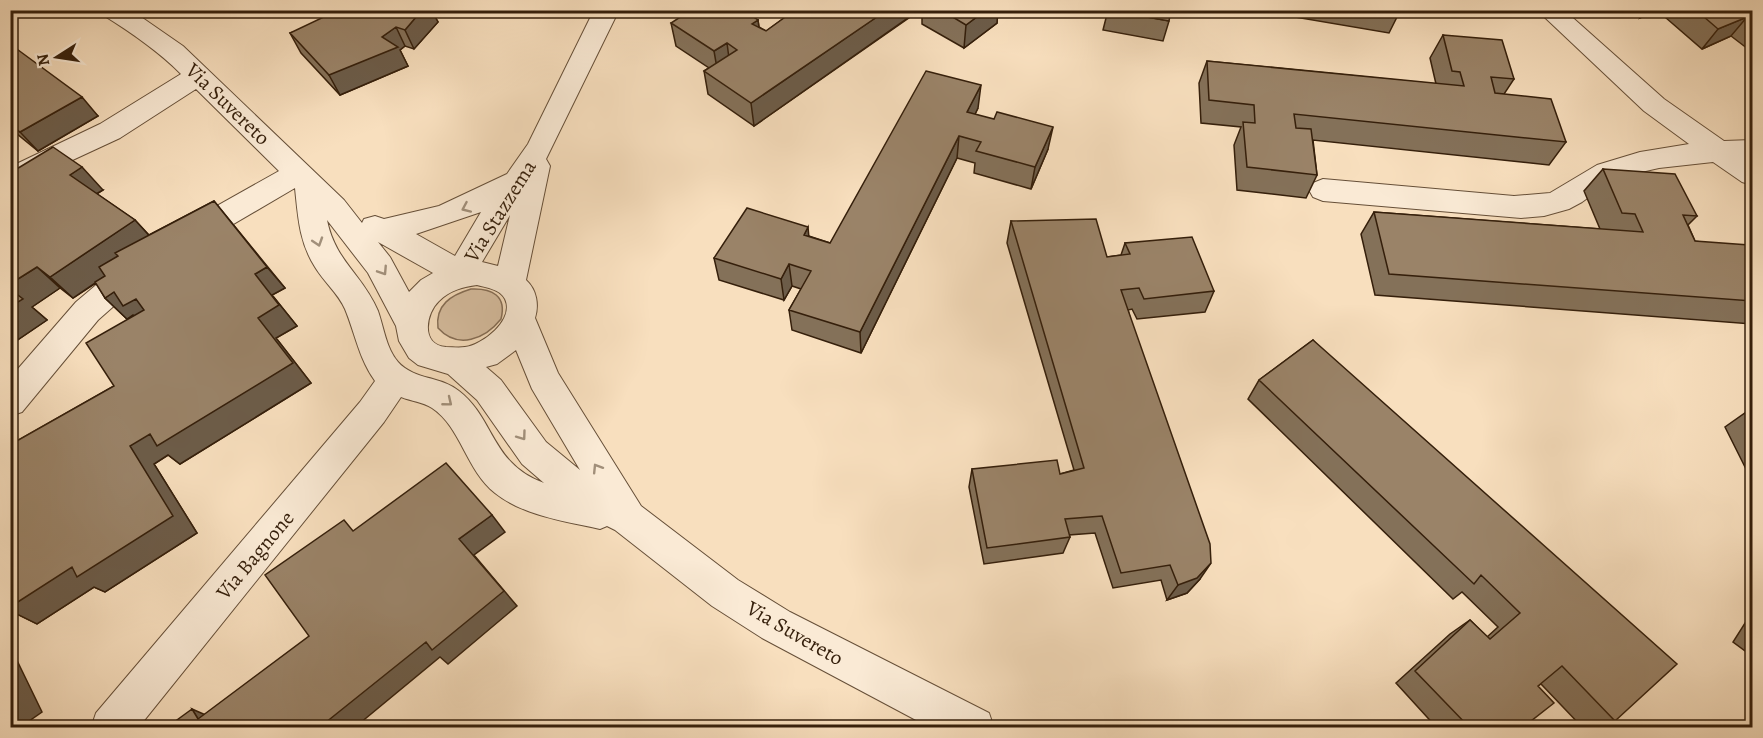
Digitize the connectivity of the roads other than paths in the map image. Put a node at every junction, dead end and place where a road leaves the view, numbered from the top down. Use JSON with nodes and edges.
{"nodes":[{"id":1,"x":111,"y":10,"type":"edge"},
{"id":2,"x":607,"y":10,"type":"edge"},
{"id":3,"x":1549,"y":10,"type":"edge"},
{"id":4,"x":199,"y":75,"type":"junction"},
{"id":5,"x":540,"y":147,"type":"junction"},
{"id":6,"x":1715,"y":150,"type":"junction"},
{"id":7,"x":1752,"y":150,"type":"edge"},
{"id":8,"x":1752,"y":175,"type":"edge"},
{"id":9,"x":304,"y":178,"type":"junction"},
{"id":10,"x":10,"y":179,"type":"edge"},
{"id":11,"x":517,"y":181,"type":"junction"},
{"id":12,"x":1323,"y":190,"type":"dead end"},
{"id":13,"x":334,"y":208,"type":"junction"},
{"id":14,"x":382,"y":230,"type":"junction"},
{"id":15,"x":460,"y":275,"type":"junction"},
{"id":16,"x":510,"y":281,"type":"junction"},
{"id":17,"x":521,"y":322,"type":"junction"},
{"id":18,"x":410,"y":323,"type":"junction"},
{"id":19,"x":456,"y":361,"type":"junction"},
{"id":20,"x":395,"y":379,"type":"junction"},
{"id":21,"x":10,"y":402,"type":"edge"},
{"id":22,"x":628,"y":518,"type":"junction"},
{"id":23,"x":111,"y":728,"type":"edge"},
{"id":24,"x":974,"y":728,"type":"edge"}],
"edges":[{"from":1,"to":4,"type":"street","name":"Via Suvereto"},
{"from":2,"to":5,"type":"street","name":"Via Stazzema"},
{"from":3,"to":6,"type":"street"},
{"from":4,"to":9,"type":"street","name":"Via Suvereto"},
{"from":4,"to":10,"type":"street"},
{"from":5,"to":11,"type":"street","name":"Via Stazzema"},
{"from":5,"to":16,"type":"street","name":"Via Stazzema"},
{"from":6,"to":7,"type":"street"},
{"from":6,"to":8,"type":"street"},
{"from":6,"to":12,"type":"street"},
{"from":9,"to":13,"type":"street","name":"Via Suvereto"},
{"from":9,"to":20,"type":"street","one_way":true},
{"from":9,"to":21,"type":"street"},
{"from":11,"to":14,"type":"street","one_way":true},
{"from":11,"to":15,"type":"street","name":"Via Stazzema"},
{"from":13,"to":14,"type":"street","name":"Via Suvereto"},
{"from":13,"to":18,"type":"street","name":"Via Suvereto","one_way":true},
{"from":14,"to":15,"type":"street","name":"Via Suvereto"},
{"from":15,"to":16,"type":"street"},
{"from":15,"to":18,"type":"street"},
{"from":16,"to":17,"type":"street"},
{"from":17,"to":19,"type":"street"},
{"from":22,"to":17,"type":"street","name":"Via Suvereto","one_way":true},
{"from":18,"to":19,"type":"street"},
{"from":19,"to":22,"type":"street","name":"Via Suvereto","one_way":true},
{"from":20,"to":22,"type":"street","one_way":true},
{"from":20,"to":23,"type":"street","name":"Via Bagnone"},
{"from":22,"to":24,"type":"street","name":"Via Suvereto"}]}
